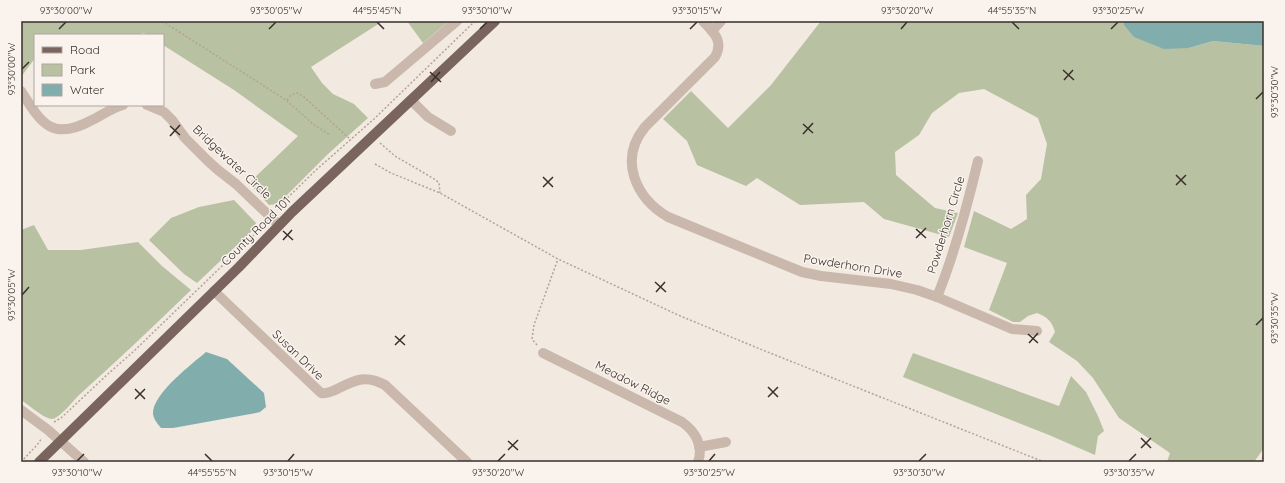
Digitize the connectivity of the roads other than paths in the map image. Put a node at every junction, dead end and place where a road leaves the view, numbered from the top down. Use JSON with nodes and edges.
{"nodes":[{"id":1,"x":457,"y":21,"type":"edge"},
{"id":2,"x":495,"y":21,"type":"edge"},
{"id":3,"x":721,"y":21,"type":"edge"},
{"id":4,"x":707,"y":24,"type":"edge"},
{"id":5,"x":375,"y":84,"type":"dead end"},
{"id":6,"x":21,"y":91,"type":"edge"},
{"id":7,"x":411,"y":100,"type":"junction"},
{"id":8,"x":120,"y":106,"type":"edge"},
{"id":9,"x":149,"y":106,"type":"edge"},
{"id":10,"x":451,"y":131,"type":"dead end"},
{"id":11,"x":978,"y":161,"type":"dead end"},
{"id":12,"x":279,"y":225,"type":"junction"},
{"id":13,"x":214,"y":291,"type":"junction"},
{"id":14,"x":937,"y":297,"type":"junction"},
{"id":15,"x":1036,"y":331,"type":"dead end"},
{"id":16,"x":543,"y":353,"type":"road end"},
{"id":17,"x":21,"y":410,"type":"edge"},
{"id":18,"x":60,"y":441,"type":"junction"},
{"id":19,"x":726,"y":442,"type":"dead end"},
{"id":20,"x":699,"y":447,"type":"junction"},
{"id":21,"x":39,"y":462,"type":"edge"},
{"id":22,"x":84,"y":462,"type":"edge"},
{"id":23,"x":467,"y":462,"type":"edge"},
{"id":24,"x":698,"y":462,"type":"edge"}],
"edges":[{"from":1,"to":5,"type":"street"},
{"from":2,"to":7,"type":"main road","name":"County Road 101"},
{"from":3,"to":4,"type":"street"},
{"from":4,"to":14,"type":"street","name":"Powderhorn Drive"},
{"from":6,"to":8,"type":"street"},
{"from":7,"to":10,"type":"street"},
{"from":7,"to":12,"type":"main road","name":"County Road 101"},
{"from":9,"to":12,"type":"street","name":"Bridgewater Circle"},
{"from":11,"to":14,"type":"street","name":"Powderhorn Circle"},
{"from":12,"to":13,"type":"main road","name":"County Road 101"},
{"from":13,"to":18,"type":"main road","name":"County Road 101"},
{"from":13,"to":23,"type":"street","name":"Susan Drive"},
{"from":14,"to":15,"type":"street","name":"Powderhorn Drive"},
{"from":16,"to":20,"type":"street","name":"Meadow Ridge"},
{"from":17,"to":18,"type":"street"},
{"from":18,"to":21,"type":"main road","name":"County Road 101"},
{"from":18,"to":22,"type":"street"},
{"from":19,"to":20,"type":"street"},
{"from":20,"to":24,"type":"street"}]}
